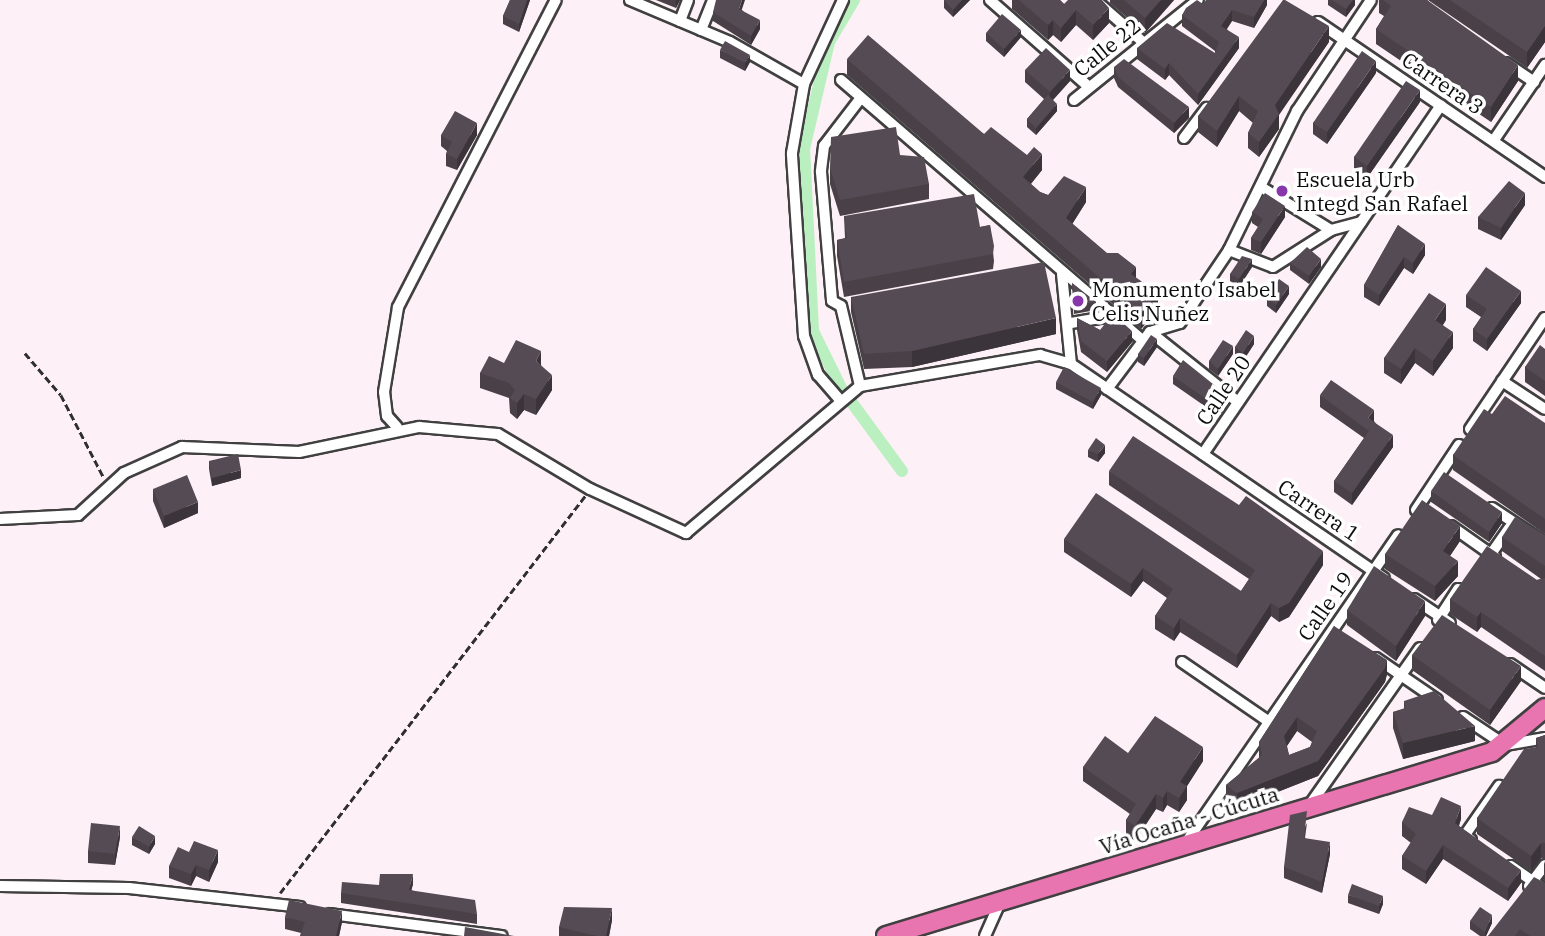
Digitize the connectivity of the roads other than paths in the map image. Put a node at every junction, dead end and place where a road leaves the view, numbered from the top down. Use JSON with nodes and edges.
{"nodes":[{"id":1,"x":556,"y":0,"type":"edge"},
{"id":2,"x":688,"y":0,"type":"edge"},
{"id":3,"x":713,"y":0,"type":"edge"},
{"id":4,"x":843,"y":0,"type":"edge"},
{"id":5,"x":990,"y":0,"type":"edge"},
{"id":6,"x":1095,"y":0,"type":"edge"},
{"id":7,"x":1371,"y":0,"type":"edge"},
{"id":8,"x":632,"y":1,"type":"edge"},
{"id":9,"x":1191,"y":2,"type":"edge"},
{"id":10,"x":1304,"y":13,"type":"edge"},
{"id":11,"x":680,"y":21,"type":"junction"},
{"id":12,"x":701,"y":30,"type":"junction"},
{"id":13,"x":1344,"y":39,"type":"junction"},
{"id":14,"x":1143,"y":41,"type":"junction"},
{"id":15,"x":1490,"y":52,"type":"edge"},
{"id":16,"x":1122,"y":58,"type":"junction"},
{"id":17,"x":1545,"y":65,"type":"edge"},
{"id":18,"x":1133,"y":66,"type":"edge"},
{"id":19,"x":841,"y":80,"type":"dead end"},
{"id":20,"x":1534,"y":82,"type":"junction"},
{"id":21,"x":804,"y":84,"type":"junction"},
{"id":22,"x":1089,"y":87,"type":"junction"},
{"id":23,"x":1216,"y":96,"type":"edge"},
{"id":24,"x":860,"y":99,"type":"junction"},
{"id":25,"x":1074,"y":100,"type":"dead end"},
{"id":26,"x":1441,"y":105,"type":"junction"},
{"id":27,"x":1189,"y":108,"type":"edge"},
{"id":28,"x":1200,"y":117,"type":"junction"},
{"id":29,"x":899,"y":134,"type":"junction"},
{"id":30,"x":886,"y":136,"type":"edge"},
{"id":31,"x":1184,"y":138,"type":"dead end"},
{"id":32,"x":1494,"y":140,"type":"junction"},
{"id":33,"x":849,"y":142,"type":"edge"},
{"id":34,"x":824,"y":146,"type":"junction"},
{"id":35,"x":1545,"y":177,"type":"edge"},
{"id":36,"x":1261,"y":187,"type":"junction"},
{"id":37,"x":975,"y":200,"type":"junction"},
{"id":38,"x":962,"y":202,"type":"edge"},
{"id":39,"x":1361,"y":222,"type":"junction"},
{"id":40,"x":840,"y":224,"type":"dead end"},
{"id":41,"x":827,"y":226,"type":"junction"},
{"id":42,"x":1331,"y":230,"type":"junction"},
{"id":43,"x":1229,"y":250,"type":"junction"},
{"id":44,"x":1050,"y":266,"type":"junction"},
{"id":45,"x":1037,"y":268,"type":"edge"},
{"id":46,"x":1062,"y":274,"type":"junction"},
{"id":47,"x":854,"y":303,"type":"edge"},
{"id":48,"x":841,"y":306,"type":"junction"},
{"id":49,"x":1111,"y":316,"type":"junction"},
{"id":50,"x":1545,"y":318,"type":"edge"},
{"id":51,"x":1068,"y":323,"type":"junction"},
{"id":52,"x":1146,"y":336,"type":"junction"},
{"id":53,"x":1071,"y":364,"type":"junction"},
{"id":54,"x":1502,"y":381,"type":"junction"},
{"id":55,"x":860,"y":386,"type":"junction"},
{"id":56,"x":1107,"y":389,"type":"junction"},
{"id":57,"x":1494,"y":393,"type":"junction"},
{"id":58,"x":840,"y":400,"type":"junction"},
{"id":59,"x":1238,"y":402,"type":"junction"},
{"id":60,"x":1514,"y":407,"type":"edge"},
{"id":61,"x":1545,"y":410,"type":"edge"},
{"id":62,"x":397,"y":427,"type":"junction"},
{"id":63,"x":1203,"y":454,"type":"junction"},
{"id":64,"x":1442,"y":472,"type":"junction"},
{"id":65,"x":1452,"y":479,"type":"edge"},
{"id":66,"x":1482,"y":501,"type":"edge"},
{"id":67,"x":1420,"y":504,"type":"junction"},
{"id":68,"x":1431,"y":512,"type":"edge"},
{"id":69,"x":0,"y":519,"type":"edge"},
{"id":70,"x":1441,"y":520,"type":"edge"},
{"id":71,"x":1512,"y":523,"type":"junction"},
{"id":72,"x":1545,"y":543,"type":"edge"},
{"id":73,"x":1488,"y":552,"type":"junction"},
{"id":74,"x":1478,"y":561,"type":"edge"},
{"id":75,"x":1511,"y":568,"type":"edge"},
{"id":76,"x":1373,"y":570,"type":"junction"},
{"id":77,"x":1470,"y":572,"type":"edge"},
{"id":78,"x":1395,"y":586,"type":"edge"},
{"id":79,"x":1406,"y":593,"type":"edge"},
{"id":80,"x":1440,"y":616,"type":"junction"},
{"id":81,"x":1461,"y":631,"type":"edge"},
{"id":82,"x":1362,"y":649,"type":"edge"},
{"id":83,"x":1493,"y":652,"type":"edge"},
{"id":84,"x":1182,"y":662,"type":"dead end"},
{"id":85,"x":1401,"y":677,"type":"junction"},
{"id":86,"x":1545,"y":688,"type":"edge"},
{"id":87,"x":1545,"y":708,"type":"edge"},
{"id":88,"x":1268,"y":721,"type":"junction"},
{"id":89,"x":1545,"y":738,"type":"edge"},
{"id":90,"x":1529,"y":743,"type":"junction"},
{"id":91,"x":1513,"y":750,"type":"junction"},
{"id":92,"x":1505,"y":778,"type":"edge"},
{"id":93,"x":1309,"y":806,"type":"junction"},
{"id":94,"x":1184,"y":846,"type":"junction"},
{"id":95,"x":1488,"y":851,"type":"edge"},
{"id":96,"x":1499,"y":858,"type":"edge"},
{"id":97,"x":1545,"y":865,"type":"edge"},
{"id":98,"x":1533,"y":881,"type":"junction"},
{"id":99,"x":0,"y":886,"type":"edge"},
{"id":100,"x":1545,"y":890,"type":"edge"},
{"id":101,"x":1000,"y":902,"type":"junction"},
{"id":102,"x":1517,"y":903,"type":"edge"},
{"id":103,"x":502,"y":936,"type":"edge"},
{"id":104,"x":886,"y":936,"type":"edge"},
{"id":105,"x":985,"y":936,"type":"edge"}],
"edges":[{"from":1,"to":62,"type":"street"},
{"from":2,"to":11,"type":"street"},
{"from":3,"to":12,"type":"street"},
{"from":4,"to":21,"type":"street"},
{"from":5,"to":22,"type":"street"},
{"from":6,"to":14,"type":"street"},
{"from":7,"to":13,"type":"street"},
{"from":8,"to":11,"type":"street"},
{"from":9,"to":14,"type":"street","name":"Calle 22"},
{"from":10,"to":13,"type":"street","name":"Carrera 3"},
{"from":11,"to":12,"type":"street"},
{"from":12,"to":21,"type":"street"},
{"from":13,"to":26,"type":"street","name":"Carrera 3"},
{"from":13,"to":36,"type":"street"},
{"from":14,"to":16,"type":"street","name":"Calle 22"},
{"from":15,"to":20,"type":"street"},
{"from":16,"to":18,"type":"street"},
{"from":16,"to":22,"type":"street","name":"Calle 22"},
{"from":17,"to":20,"type":"street"},
{"from":19,"to":24,"type":"street"},
{"from":20,"to":32,"type":"street"},
{"from":21,"to":58,"type":"street"},
{"from":22,"to":25,"type":"street","name":"Calle 22"},
{"from":23,"to":28,"type":"street"},
{"from":24,"to":29,"type":"street"},
{"from":24,"to":34,"type":"street"},
{"from":26,"to":32,"type":"street","name":"Carrera 3"},
{"from":26,"to":39,"type":"street","name":"Calle 20"},
{"from":27,"to":28,"type":"street"},
{"from":28,"to":31,"type":"street"},
{"from":29,"to":30,"type":"street"},
{"from":29,"to":37,"type":"street"},
{"from":32,"to":35,"type":"street","name":"Carrera 3"},
{"from":33,"to":34,"type":"street"},
{"from":34,"to":41,"type":"street"},
{"from":36,"to":42,"type":"street"},
{"from":36,"to":43,"type":"street"},
{"from":37,"to":38,"type":"street"},
{"from":37,"to":44,"type":"street"},
{"from":39,"to":42,"type":"street"},
{"from":39,"to":59,"type":"street","name":"Calle 20"},
{"from":40,"to":41,"type":"street"},
{"from":41,"to":48,"type":"street"},
{"from":42,"to":43,"type":"street"},
{"from":43,"to":52,"type":"street"},
{"from":44,"to":45,"type":"street"},
{"from":44,"to":46,"type":"street"},
{"from":46,"to":49,"type":"street"},
{"from":46,"to":51,"type":"street"},
{"from":47,"to":48,"type":"street"},
{"from":48,"to":55,"type":"street"},
{"from":49,"to":51,"type":"street"},
{"from":49,"to":52,"type":"street"},
{"from":50,"to":54,"type":"street","name":"Calle 19"},
{"from":51,"to":53,"type":"street"},
{"from":52,"to":56,"type":"street"},
{"from":52,"to":59,"type":"street"},
{"from":53,"to":55,"type":"street"},
{"from":53,"to":56,"type":"street","name":"Carrera 1"},
{"from":54,"to":57,"type":"street","name":"Calle 19"},
{"from":54,"to":61,"type":"street"},
{"from":55,"to":58,"type":"street"},
{"from":56,"to":63,"type":"street","name":"Carrera 1"},
{"from":57,"to":60,"type":"street"},
{"from":57,"to":64,"type":"street","name":"Calle 19"},
{"from":58,"to":62,"type":"street"},
{"from":59,"to":63,"type":"street","name":"Calle 20"},
{"from":62,"to":69,"type":"street"},
{"from":63,"to":76,"type":"street","name":"Carrera 1"},
{"from":64,"to":65,"type":"street"},
{"from":64,"to":67,"type":"street","name":"Calle 19"},
{"from":66,"to":71,"type":"street"},
{"from":67,"to":68,"type":"street"},
{"from":67,"to":76,"type":"street","name":"Calle 19"},
{"from":70,"to":73,"type":"street"},
{"from":71,"to":72,"type":"street"},
{"from":71,"to":73,"type":"street"},
{"from":73,"to":74,"type":"street"},
{"from":73,"to":75,"type":"street"},
{"from":76,"to":78,"type":"street","name":"Carrera 1"},
{"from":76,"to":88,"type":"street","name":"Calle 19"},
{"from":77,"to":80,"type":"street"},
{"from":79,"to":80,"type":"street"},
{"from":80,"to":81,"type":"street"},
{"from":80,"to":85,"type":"street"},
{"from":82,"to":85,"type":"street"},
{"from":83,"to":86,"type":"street"},
{"from":84,"to":88,"type":"street"},
{"from":85,"to":91,"type":"street"},
{"from":85,"to":93,"type":"street"},
{"from":87,"to":91,"type":"main road"},
{"from":88,"to":94,"type":"street","name":"Calle 19"},
{"from":89,"to":90,"type":"street"},
{"from":90,"to":91,"type":"street"},
{"from":90,"to":91,"type":"street"},
{"from":91,"to":93,"type":"main road","name":"Vía Ocaña - Cúcuta"},
{"from":92,"to":95,"type":"street"},
{"from":93,"to":94,"type":"main road","name":"Vía Ocaña - Cúcuta"},
{"from":94,"to":101,"type":"main road","name":"Vía Ocaña - Cúcuta"},
{"from":96,"to":98,"type":"street"},
{"from":97,"to":98,"type":"street"},
{"from":98,"to":100,"type":"street"},
{"from":98,"to":102,"type":"street"},
{"from":99,"to":103,"type":"street"},
{"from":101,"to":104,"type":"main road","name":"Vía Ocaña - Cúcuta"},
{"from":101,"to":105,"type":"street"}]}
